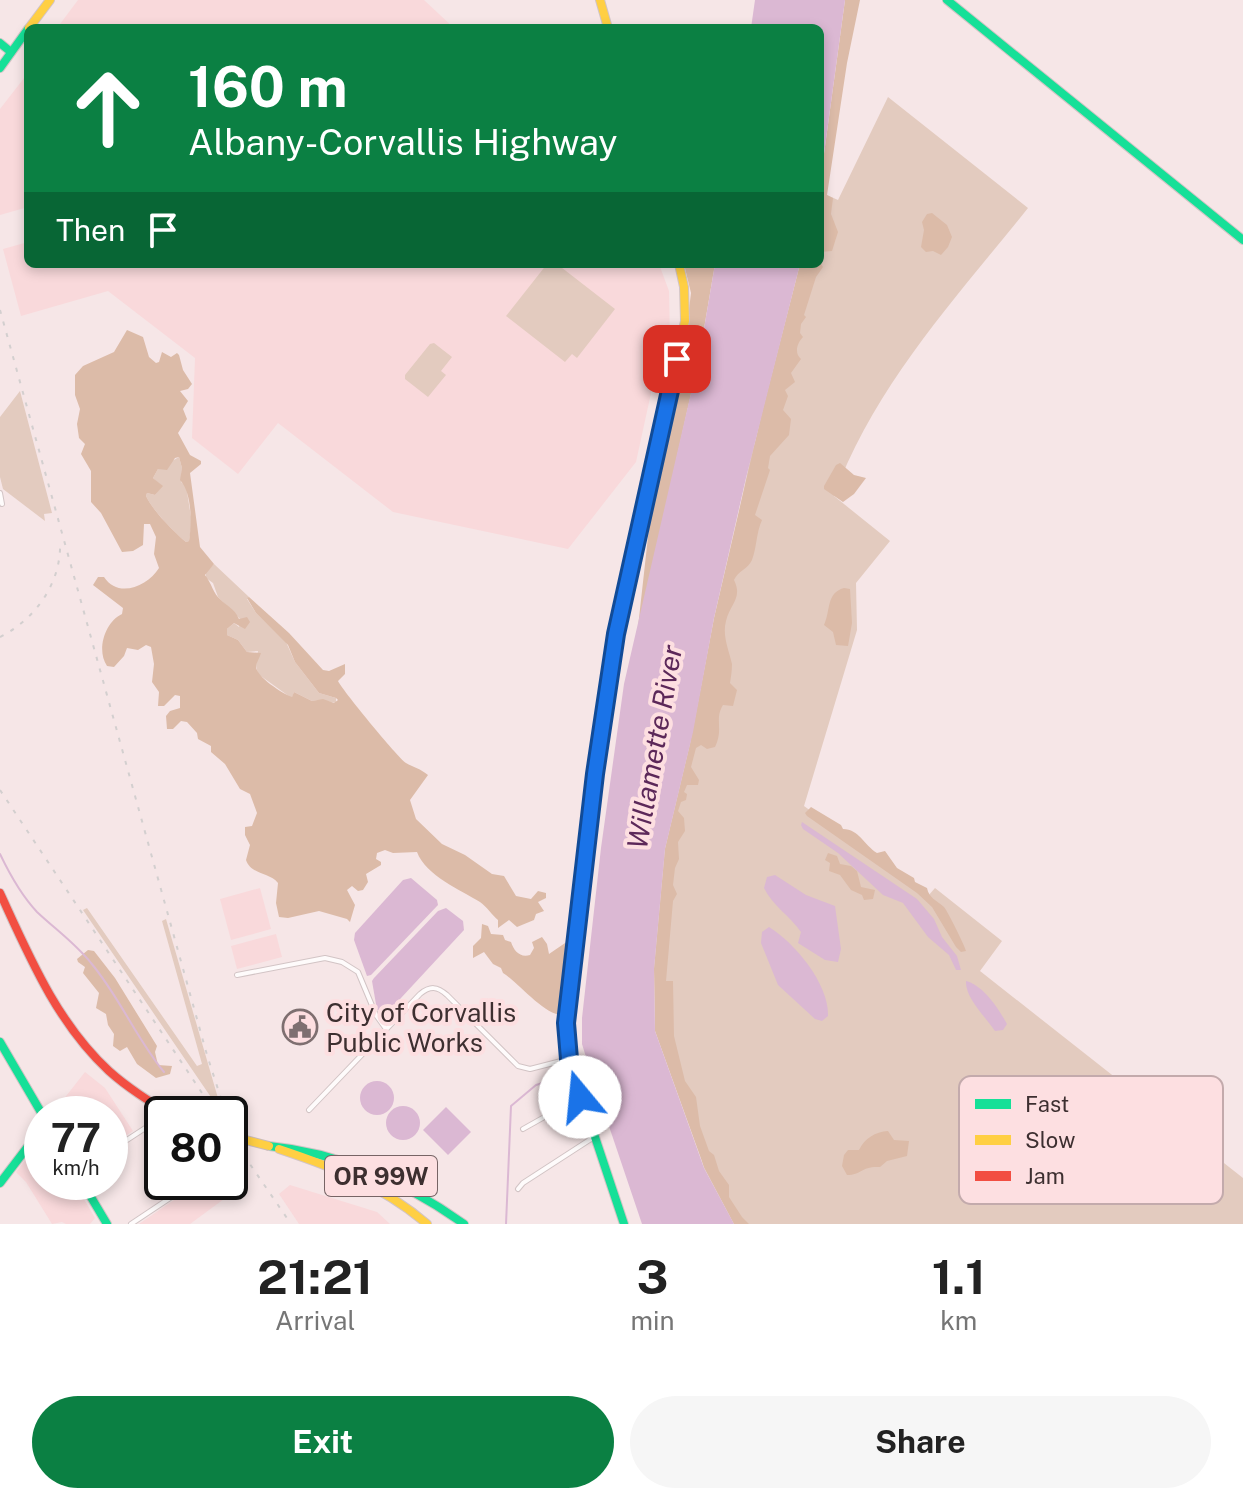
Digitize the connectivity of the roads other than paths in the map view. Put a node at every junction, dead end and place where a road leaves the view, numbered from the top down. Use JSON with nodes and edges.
{"nodes":[{"id":1,"x":50,"y":0,"type":"edge"},
{"id":2,"x":600,"y":0,"type":"edge"},
{"id":3,"x":947,"y":0,"type":"edge"},
{"id":4,"x":31,"y":24,"type":"edge"},
{"id":5,"x":607,"y":24,"type":"edge"},
{"id":6,"x":24,"y":34,"type":"edge"},
{"id":7,"x":0,"y":43,"type":"edge"},
{"id":8,"x":11,"y":52,"type":"junction"},
{"id":9,"x":0,"y":68,"type":"edge"},
{"id":10,"x":1243,"y":240,"type":"edge"},
{"id":11,"x":680,"y":268,"type":"edge"},
{"id":12,"x":0,"y":493,"type":"edge"},
{"id":13,"x":2,"y":504,"type":"dead end"},
{"id":14,"x":0,"y":893,"type":"edge"},
{"id":15,"x":237,"y":975,"type":"dead end"},
{"id":16,"x":386,"y":1029,"type":"junction"},
{"id":17,"x":0,"y":1042,"type":"edge"},
{"id":18,"x":569,"y":1059,"type":"junction"},
{"id":19,"x":32,"y":1096,"type":"edge"},
{"id":20,"x":580,"y":1097,"type":"junction"},
{"id":21,"x":144,"y":1098,"type":"edge"},
{"id":22,"x":309,"y":1110,"type":"dead end"},
{"id":23,"x":523,"y":1129,"type":"dead end"},
{"id":24,"x":594,"y":1137,"type":"junction"},
{"id":25,"x":248,"y":1141,"type":"edge"},
{"id":26,"x":269,"y":1146,"type":"junction"},
{"id":27,"x":24,"y":1152,"type":"edge"},
{"id":28,"x":0,"y":1183,"type":"edge"},
{"id":29,"x":518,"y":1189,"type":"dead end"},
{"id":30,"x":91,"y":1200,"type":"edge"},
{"id":31,"x":167,"y":1200,"type":"edge"},
{"id":32,"x":102,"y":1222,"type":"edge"},
{"id":33,"x":131,"y":1224,"type":"edge"},
{"id":34,"x":427,"y":1224,"type":"edge"},
{"id":35,"x":464,"y":1224,"type":"edge"},
{"id":36,"x":624,"y":1224,"type":"edge"}],
"edges":[{"from":1,"to":4,"type":"main road"},
{"from":2,"to":5,"type":"main road"},
{"from":3,"to":10,"type":"main road"},
{"from":6,"to":8,"type":"main road"},
{"from":7,"to":8,"type":"main road"},
{"from":8,"to":9,"type":"main road"},
{"from":11,"to":18,"type":"main road"},
{"from":12,"to":13,"type":"street"},
{"from":14,"to":21,"type":"main road"},
{"from":15,"to":16,"type":"street"},
{"from":16,"to":18,"type":"street"},
{"from":16,"to":22,"type":"street"},
{"from":17,"to":19,"type":"main road"},
{"from":18,"to":20,"type":"main road"},
{"from":20,"to":23,"type":"street"},
{"from":20,"to":24,"type":"main road"},
{"from":24,"to":29,"type":"street"},
{"from":24,"to":36,"type":"main road"},
{"from":25,"to":26,"type":"main road","number":"OR 99W","bridge":true},
{"from":26,"to":34,"type":"main road","number":"OR 99W"},
{"from":26,"to":35,"type":"main road","number":"OR 99W"},
{"from":27,"to":28,"type":"main road"},
{"from":30,"to":32,"type":"main road"},
{"from":31,"to":33,"type":"street"}]}
